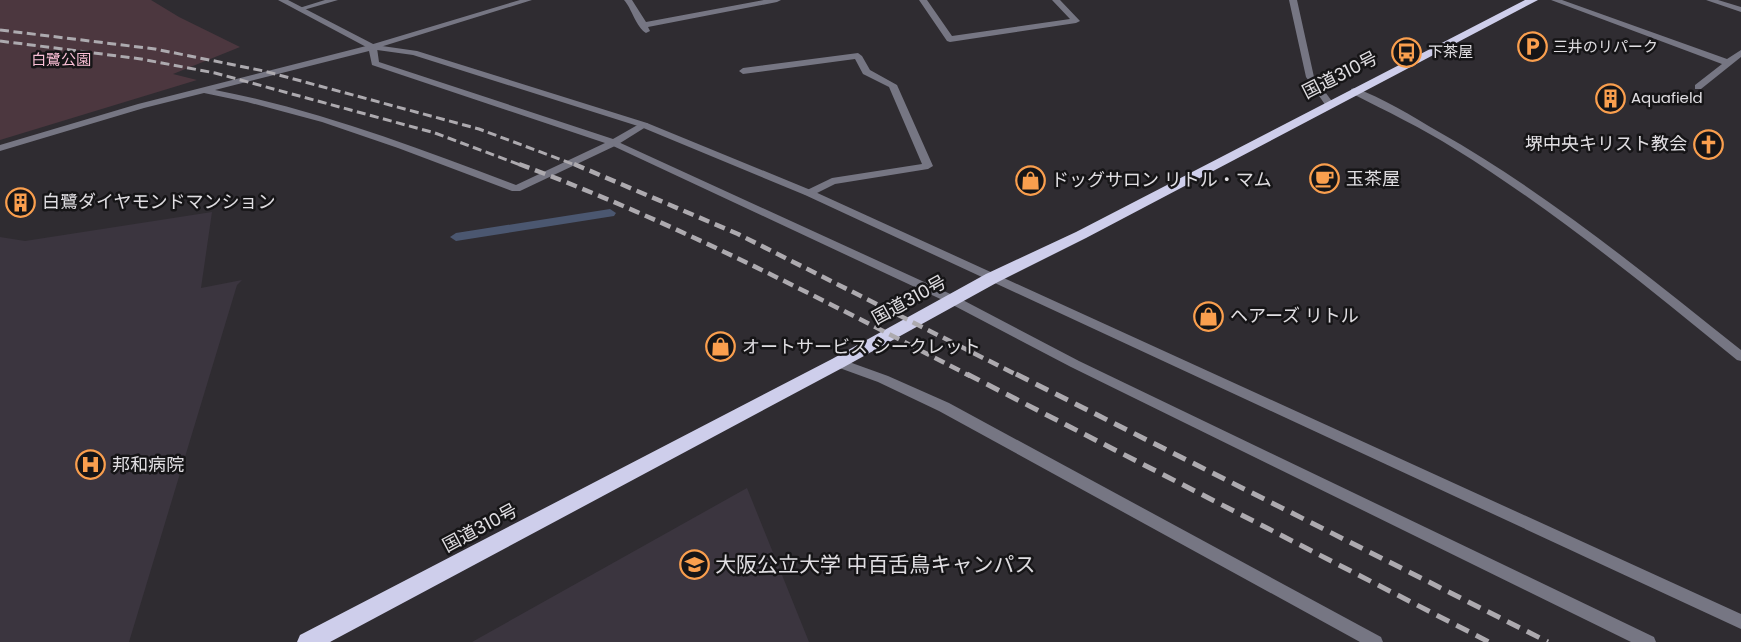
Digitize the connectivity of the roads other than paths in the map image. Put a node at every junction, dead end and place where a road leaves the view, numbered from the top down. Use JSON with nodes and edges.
{"nodes":[{"id":1,"x":282,"y":0,"type":"edge"},
{"id":2,"x":334,"y":0,"type":"edge"},
{"id":3,"x":528,"y":0,"type":"edge"},
{"id":4,"x":628,"y":0,"type":"edge"},
{"id":5,"x":777,"y":0,"type":"edge"},
{"id":6,"x":923,"y":0,"type":"edge"},
{"id":7,"x":1056,"y":0,"type":"edge"},
{"id":8,"x":1293,"y":0,"type":"edge"},
{"id":9,"x":1533,"y":0,"type":"edge"},
{"id":10,"x":1555,"y":0,"type":"edge"},
{"id":11,"x":1710,"y":0,"type":"edge"},
{"id":12,"x":300,"y":9,"type":"junction"},
{"id":13,"x":1741,"y":10,"type":"edge"},
{"id":14,"x":373,"y":47,"type":"junction"},
{"id":15,"x":1741,"y":53,"type":"edge"},
{"id":16,"x":1729,"y":63,"type":"junction"},
{"id":17,"x":743,"y":71,"type":"dead end"},
{"id":18,"x":1698,"y":87,"type":"dead end"},
{"id":19,"x":203,"y":90,"type":"junction"},
{"id":20,"x":1354,"y":91,"type":"junction"},
{"id":21,"x":1329,"y":104,"type":"junction"},
{"id":22,"x":644,"y":124,"type":"junction"},
{"id":23,"x":614,"y":142,"type":"junction"},
{"id":24,"x":0,"y":148,"type":"edge"},
{"id":25,"x":809,"y":193,"type":"junction"},
{"id":26,"x":992,"y":278,"type":"junction"},
{"id":27,"x":953,"y":300,"type":"junction"},
{"id":28,"x":1741,"y":357,"type":"edge"},
{"id":29,"x":838,"y":363,"type":"junction"},
{"id":30,"x":1741,"y":622,"type":"edge"},
{"id":31,"x":1364,"y":639,"type":"edge"},
{"id":32,"x":308,"y":642,"type":"edge"},
{"id":33,"x":1648,"y":642,"type":"edge"}],
"edges":[{"from":1,"to":12,"type":"street"},
{"from":2,"to":12,"type":"street"},
{"from":3,"to":14,"type":"street"},
{"from":4,"to":5,"type":"street"},
{"from":6,"to":7,"type":"street"},
{"from":8,"to":21,"type":"street"},
{"from":9,"to":20,"type":"highway","name":"国道310号"},
{"from":10,"to":16,"type":"street"},
{"from":11,"to":13,"type":"street"},
{"from":12,"to":14,"type":"street"},
{"from":14,"to":19,"type":"street"},
{"from":14,"to":22,"type":"street"},
{"from":14,"to":23,"type":"street"},
{"from":15,"to":16,"type":"street"},
{"from":16,"to":18,"type":"street"},
{"from":17,"to":25,"type":"street"},
{"from":19,"to":23,"type":"street"},
{"from":19,"to":24,"type":"street"},
{"from":20,"to":21,"type":"highway","name":"国道310号"},
{"from":20,"to":28,"type":"street"},
{"from":21,"to":26,"type":"highway","name":"国道310号"},
{"from":22,"to":23,"type":"street"},
{"from":22,"to":25,"type":"street"},
{"from":23,"to":27,"type":"street"},
{"from":25,"to":26,"type":"street"},
{"from":26,"to":27,"type":"highway","name":"国道310号"},
{"from":26,"to":30,"type":"street"},
{"from":27,"to":29,"type":"highway","name":"国道310号"},
{"from":27,"to":33,"type":"street"},
{"from":29,"to":31,"type":"street"},
{"from":29,"to":32,"type":"highway","name":"国道310号"}]}
